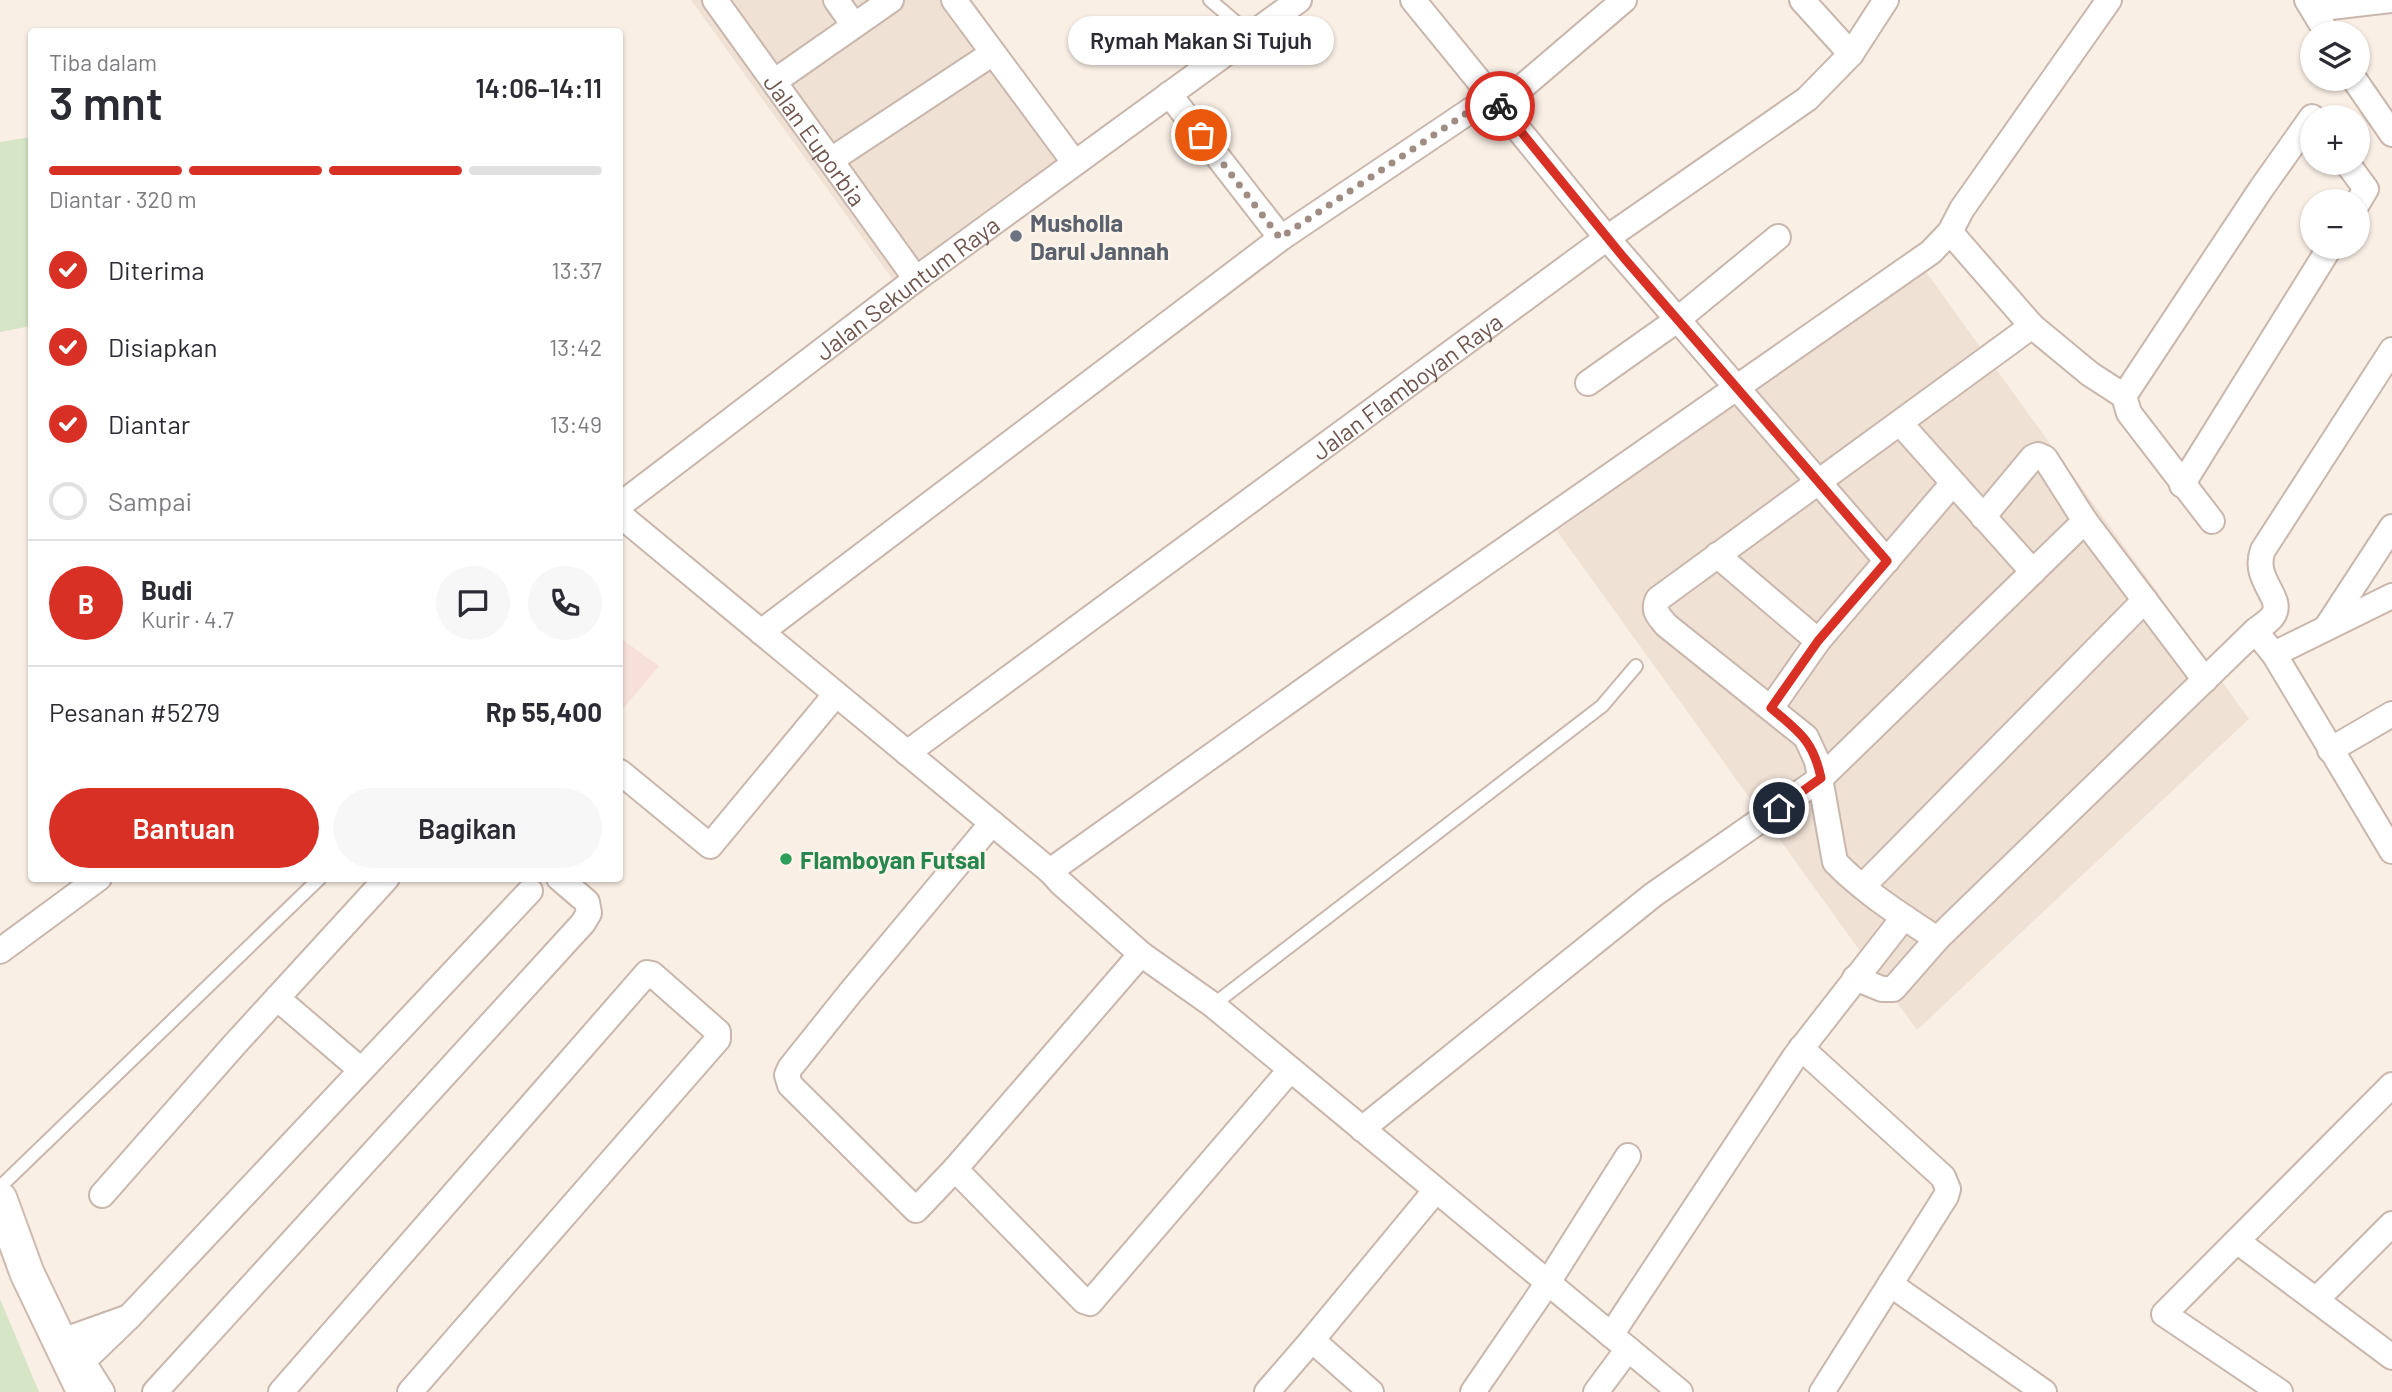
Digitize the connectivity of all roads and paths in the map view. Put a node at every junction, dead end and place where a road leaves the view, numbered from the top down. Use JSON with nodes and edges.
{"nodes":[{"id":1,"x":715,"y":0,"type":"edge"},
{"id":2,"x":836,"y":0,"type":"edge"},
{"id":3,"x":891,"y":0,"type":"edge"},
{"id":4,"x":954,"y":0,"type":"edge"},
{"id":5,"x":1210,"y":0,"type":"edge"},
{"id":6,"x":1299,"y":0,"type":"edge"},
{"id":7,"x":1413,"y":0,"type":"edge"},
{"id":8,"x":1625,"y":0,"type":"edge"},
{"id":9,"x":1802,"y":0,"type":"edge"},
{"id":10,"x":1886,"y":0,"type":"edge"},
{"id":11,"x":2109,"y":0,"type":"edge"},
{"id":12,"x":2392,"y":0,"type":"edge"},
{"id":13,"x":2310,"y":5,"type":"edge"},
{"id":14,"x":2320,"y":21,"type":"edge"},
{"id":15,"x":854,"y":24,"type":"junction"},
{"id":16,"x":1251,"y":35,"type":"junction"},
{"id":17,"x":993,"y":52,"type":"junction"},
{"id":18,"x":1851,"y":54,"type":"junction"},
{"id":19,"x":775,"y":81,"type":"junction"},
{"id":20,"x":2361,"y":91,"type":"edge"},
{"id":21,"x":1170,"y":94,"type":"junction"},
{"id":22,"x":1496,"y":101,"type":"junction"},
{"id":23,"x":2300,"y":132,"type":"edge"},
{"id":24,"x":2392,"y":134,"type":"edge"},
{"id":25,"x":831,"y":160,"type":"junction"},
{"id":26,"x":1074,"y":162,"type":"junction"},
{"id":27,"x":1950,"y":232,"type":"junction"},
{"id":28,"x":1778,"y":237,"type":"dead end"},
{"id":29,"x":1280,"y":238,"type":"junction"},
{"id":30,"x":1607,"y":238,"type":"junction"},
{"id":31,"x":2323,"y":259,"type":"edge"},
{"id":32,"x":916,"y":279,"type":"junction"},
{"id":33,"x":1677,"y":320,"type":"junction"},
{"id":34,"x":2032,"y":326,"type":"junction"},
{"id":35,"x":2392,"y":350,"type":"edge"},
{"id":36,"x":1588,"y":383,"type":"dead end"},
{"id":37,"x":1737,"y":387,"type":"junction"},
{"id":38,"x":2124,"y":396,"type":"junction"},
{"id":39,"x":1900,"y":423,"type":"junction"},
{"id":40,"x":1819,"y":480,"type":"junction"},
{"id":41,"x":1953,"y":483,"type":"junction"},
{"id":42,"x":2182,"y":485,"type":"junction"},
{"id":43,"x":623,"y":503,"type":"edge"},
{"id":44,"x":623,"y":517,"type":"edge"},
{"id":45,"x":1983,"y":517,"type":"junction"},
{"id":46,"x":2085,"y":521,"type":"junction"},
{"id":47,"x":2212,"y":521,"type":"dead end"},
{"id":48,"x":2392,"y":527,"type":"edge"},
{"id":49,"x":1717,"y":555,"type":"junction"},
{"id":50,"x":1887,"y":561,"type":"junction"},
{"id":51,"x":2033,"y":572,"type":"junction"},
{"id":52,"x":2392,"y":596,"type":"edge"},
{"id":53,"x":2145,"y":600,"type":"junction"},
{"id":54,"x":2325,"y":629,"type":"junction"},
{"id":55,"x":2255,"y":631,"type":"junction"},
{"id":56,"x":761,"y":632,"type":"junction"},
{"id":57,"x":1818,"y":641,"type":"junction"},
{"id":58,"x":2274,"y":654,"type":"junction"},
{"id":59,"x":1636,"y":666,"type":"dead end"},
{"id":60,"x":2205,"y":680,"type":"junction"},
{"id":61,"x":836,"y":694,"type":"junction"},
{"id":62,"x":1771,"y":708,"type":"junction"},
{"id":63,"x":2392,"y":714,"type":"edge"},
{"id":64,"x":2330,"y":750,"type":"junction"},
{"id":65,"x":907,"y":753,"type":"junction"},
{"id":66,"x":623,"y":774,"type":"edge"},
{"id":67,"x":1821,"y":778,"type":"junction"},
{"id":68,"x":992,"y":822,"type":"junction"},
{"id":69,"x":2386,"y":823,"type":"edge"},
{"id":70,"x":2392,"y":850,"type":"edge"},
{"id":71,"x":1050,"y":871,"type":"junction"},
{"id":72,"x":94,"y":882,"type":"edge"},
{"id":73,"x":316,"y":882,"type":"edge"},
{"id":74,"x":383,"y":882,"type":"edge"},
{"id":75,"x":564,"y":882,"type":"edge"},
{"id":76,"x":1863,"y":886,"type":"junction"},
{"id":77,"x":530,"y":891,"type":"dead end"},
{"id":78,"x":1904,"y":917,"type":"junction"},
{"id":79,"x":1937,"y":939,"type":"junction"},
{"id":80,"x":0,"y":951,"type":"edge"},
{"id":81,"x":1141,"y":954,"type":"junction"},
{"id":82,"x":1855,"y":978,"type":"junction"},
{"id":83,"x":277,"y":998,"type":"junction"},
{"id":84,"x":1213,"y":1005,"type":"junction"},
{"id":85,"x":1801,"y":1048,"type":"junction"},
{"id":86,"x":361,"y":1070,"type":"junction"},
{"id":87,"x":1290,"y":1070,"type":"junction"},
{"id":88,"x":2392,"y":1085,"type":"edge"},
{"id":89,"x":1362,"y":1129,"type":"junction"},
{"id":90,"x":1628,"y":1156,"type":"dead end"},
{"id":91,"x":956,"y":1169,"type":"junction"},
{"id":92,"x":0,"y":1188,"type":"edge"},
{"id":93,"x":1436,"y":1190,"type":"junction"},
{"id":94,"x":102,"y":1195,"type":"dead end"},
{"id":95,"x":0,"y":1199,"type":"edge"},
{"id":96,"x":2392,"y":1224,"type":"edge"},
{"id":97,"x":6,"y":1234,"type":"edge"},
{"id":98,"x":2237,"y":1241,"type":"junction"},
{"id":99,"x":43,"y":1275,"type":"dead end"},
{"id":100,"x":1546,"y":1284,"type":"junction"},
{"id":101,"x":1891,"y":1284,"type":"junction"},
{"id":102,"x":2316,"y":1300,"type":"junction"},
{"id":103,"x":1312,"y":1340,"type":"junction"},
{"id":104,"x":1619,"y":1342,"type":"junction"},
{"id":105,"x":2392,"y":1357,"type":"edge"},
{"id":106,"x":74,"y":1361,"type":"edge"},
{"id":107,"x":102,"y":1392,"type":"edge"},
{"id":108,"x":155,"y":1392,"type":"edge"},
{"id":109,"x":281,"y":1392,"type":"edge"},
{"id":110,"x":410,"y":1392,"type":"edge"},
{"id":111,"x":1267,"y":1392,"type":"edge"},
{"id":112,"x":1371,"y":1392,"type":"edge"},
{"id":113,"x":1473,"y":1392,"type":"edge"},
{"id":114,"x":1596,"y":1392,"type":"edge"},
{"id":115,"x":1680,"y":1392,"type":"edge"},
{"id":116,"x":1822,"y":1392,"type":"edge"},
{"id":117,"x":2044,"y":1392,"type":"edge"},
{"id":118,"x":2280,"y":1392,"type":"edge"}],
"edges":[{"from":1,"to":19,"type":"street","name":"Jalan Euporbia"},
{"from":2,"to":15,"type":"street"},
{"from":3,"to":15,"type":"street"},
{"from":4,"to":17,"type":"street"},
{"from":5,"to":16,"type":"lane"},
{"from":6,"to":16,"type":"street","name":"Jalan Sekuntum Raya"},
{"from":7,"to":22,"type":"street"},
{"from":8,"to":22,"type":"street"},
{"from":9,"to":18,"type":"street"},
{"from":10,"to":18,"type":"street","name":"Jalan Flamboyan Raya"},
{"from":11,"to":27,"type":"street"},
{"from":12,"to":13,"type":"street"},
{"from":13,"to":14,"type":"street"},
{"from":15,"to":19,"type":"street"},
{"from":16,"to":21,"type":"street","name":"Jalan Sekuntum Raya"},
{"from":17,"to":25,"type":"street"},
{"from":17,"to":26,"type":"street"},
{"from":18,"to":30,"type":"street","name":"Jalan Flamboyan Raya"},
{"from":19,"to":25,"type":"street","name":"Jalan Euporbia"},
{"from":20,"to":24,"type":"street"},
{"from":21,"to":26,"type":"street","name":"Jalan Sekuntum Raya"},
{"from":21,"to":29,"type":"street"},
{"from":22,"to":29,"type":"street"},
{"from":22,"to":30,"type":"street"},
{"from":23,"to":38,"type":"street"},
{"from":25,"to":32,"type":"street","name":"Jalan Euporbia"},
{"from":26,"to":32,"type":"street","name":"Jalan Sekuntum Raya"},
{"from":27,"to":34,"type":"street"},
{"from":27,"to":37,"type":"street"},
{"from":28,"to":33,"type":"street"},
{"from":29,"to":56,"type":"street"},
{"from":30,"to":33,"type":"street"},
{"from":30,"to":65,"type":"street","name":"Jalan Flamboyan Raya"},
{"from":31,"to":42,"type":"street"},
{"from":32,"to":43,"type":"street","name":"Jalan Sekuntum Raya"},
{"from":33,"to":36,"type":"street"},
{"from":33,"to":37,"type":"street"},
{"from":34,"to":38,"type":"street"},
{"from":34,"to":39,"type":"street"},
{"from":35,"to":55,"type":"street"},
{"from":37,"to":40,"type":"street"},
{"from":37,"to":71,"type":"street"},
{"from":38,"to":42,"type":"street"},
{"from":39,"to":40,"type":"street"},
{"from":39,"to":41,"type":"street"},
{"from":40,"to":49,"type":"street"},
{"from":40,"to":50,"type":"street"},
{"from":41,"to":45,"type":"street"},
{"from":41,"to":50,"type":"street"},
{"from":42,"to":47,"type":"street"},
{"from":44,"to":56,"type":"street"},
{"from":45,"to":46,"type":"street"},
{"from":45,"to":51,"type":"street"},
{"from":46,"to":51,"type":"street"},
{"from":46,"to":53,"type":"street"},
{"from":48,"to":54,"type":"street"},
{"from":49,"to":57,"type":"street"},
{"from":49,"to":62,"type":"street"},
{"from":50,"to":57,"type":"street"},
{"from":51,"to":67,"type":"street"},
{"from":52,"to":54,"type":"street"},
{"from":53,"to":60,"type":"street"},
{"from":53,"to":76,"type":"street"},
{"from":54,"to":58,"type":"street"},
{"from":55,"to":58,"type":"street"},
{"from":55,"to":60,"type":"street"},
{"from":56,"to":61,"type":"street"},
{"from":57,"to":62,"type":"street"},
{"from":58,"to":64,"type":"street"},
{"from":59,"to":84,"type":"lane"},
{"from":60,"to":79,"type":"street"},
{"from":61,"to":65,"type":"street"},
{"from":61,"to":66,"type":"street"},
{"from":62,"to":67,"type":"street"},
{"from":63,"to":64,"type":"street"},
{"from":64,"to":69,"type":"street"},
{"from":65,"to":68,"type":"street"},
{"from":67,"to":76,"type":"street"},
{"from":67,"to":89,"type":"street"},
{"from":68,"to":71,"type":"street"},
{"from":68,"to":91,"type":"street"},
{"from":69,"to":70,"type":"street"},
{"from":71,"to":81,"type":"street"},
{"from":72,"to":80,"type":"street"},
{"from":73,"to":92,"type":"lane"},
{"from":74,"to":83,"type":"street"},
{"from":75,"to":108,"type":"street"},
{"from":76,"to":78,"type":"street"},
{"from":77,"to":86,"type":"street"},
{"from":78,"to":79,"type":"street"},
{"from":78,"to":82,"type":"street"},
{"from":79,"to":82,"type":"street"},
{"from":81,"to":84,"type":"street"},
{"from":81,"to":91,"type":"street"},
{"from":82,"to":85,"type":"street"},
{"from":83,"to":86,"type":"street"},
{"from":83,"to":94,"type":"street"},
{"from":84,"to":87,"type":"street"},
{"from":85,"to":101,"type":"street"},
{"from":85,"to":104,"type":"street"},
{"from":86,"to":106,"type":"street"},
{"from":87,"to":89,"type":"street"},
{"from":87,"to":91,"type":"street"},
{"from":88,"to":98,"type":"street"},
{"from":89,"to":93,"type":"street"},
{"from":90,"to":100,"type":"street"},
{"from":93,"to":100,"type":"street"},
{"from":93,"to":103,"type":"street"},
{"from":95,"to":97,"type":"main road"},
{"from":96,"to":102,"type":"street"},
{"from":97,"to":106,"type":"main road"},
{"from":98,"to":102,"type":"street"},
{"from":98,"to":118,"type":"street"},
{"from":99,"to":106,"type":"street"},
{"from":100,"to":104,"type":"street"},
{"from":100,"to":113,"type":"street"},
{"from":101,"to":116,"type":"street"},
{"from":101,"to":117,"type":"street"},
{"from":102,"to":105,"type":"street"},
{"from":103,"to":111,"type":"street"},
{"from":103,"to":112,"type":"street"},
{"from":104,"to":114,"type":"street"},
{"from":104,"to":115,"type":"street"},
{"from":106,"to":107,"type":"street"},
{"from":109,"to":110,"type":"street"}]}
